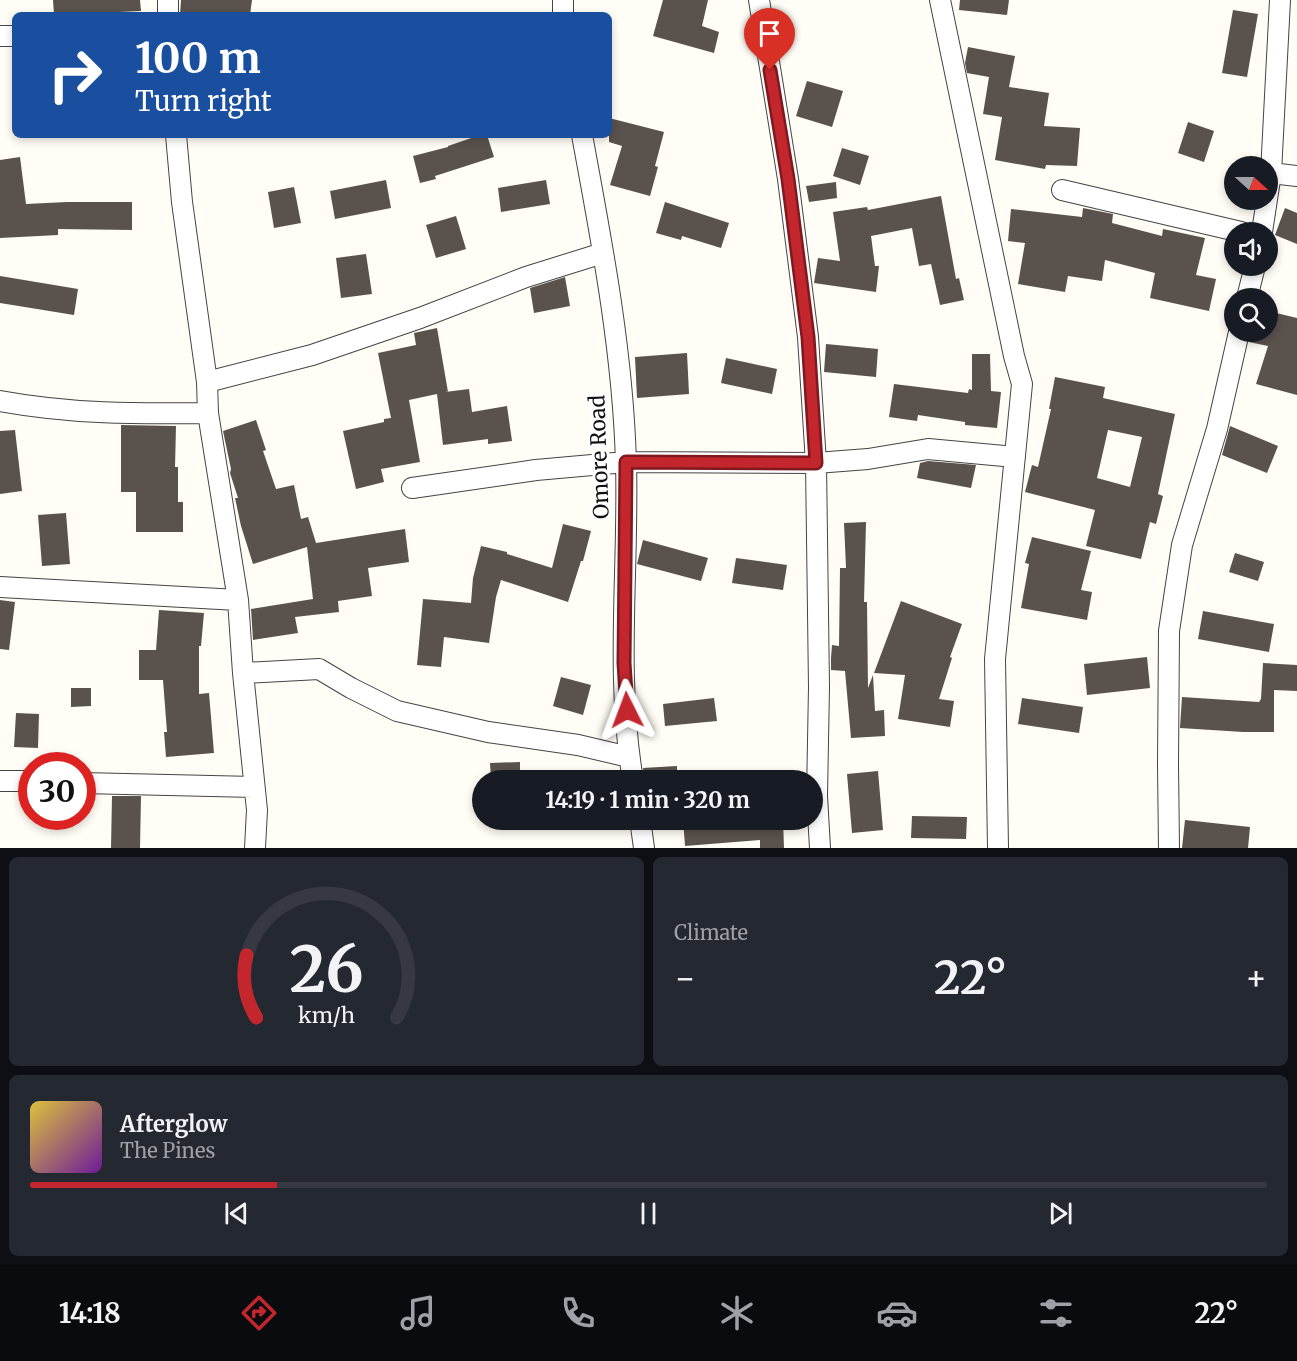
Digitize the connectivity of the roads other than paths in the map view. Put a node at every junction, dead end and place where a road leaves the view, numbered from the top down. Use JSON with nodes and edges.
{"nodes":[{"id":1,"x":759,"y":0,"type":"edge"},
{"id":2,"x":940,"y":0,"type":"edge"},
{"id":3,"x":1282,"y":0,"type":"edge"},
{"id":4,"x":1297,"y":0,"type":"edge"},
{"id":5,"x":176,"y":138,"type":"edge"},
{"id":6,"x":583,"y":138,"type":"edge"},
{"id":7,"x":1272,"y":156,"type":"edge"},
{"id":8,"x":1278,"y":174,"type":"edge"},
{"id":9,"x":1297,"y":176,"type":"edge"},
{"id":10,"x":1062,"y":190,"type":"dead end"},
{"id":11,"x":1224,"y":228,"type":"edge"},
{"id":12,"x":603,"y":253,"type":"junction"},
{"id":13,"x":1237,"y":342,"type":"edge"},
{"id":14,"x":207,"y":382,"type":"junction"},
{"id":15,"x":0,"y":401,"type":"edge"},
{"id":16,"x":208,"y":413,"type":"junction"},
{"id":17,"x":1015,"y":457,"type":"junction"},
{"id":18,"x":626,"y":462,"type":"junction"},
{"id":19,"x":816,"y":463,"type":"junction"},
{"id":20,"x":412,"y":488,"type":"dead end"},
{"id":21,"x":0,"y":587,"type":"edge"},
{"id":22,"x":238,"y":600,"type":"junction"},
{"id":23,"x":243,"y":673,"type":"junction"},
{"id":24,"x":629,"y":757,"type":"junction"},
{"id":25,"x":631,"y":770,"type":"edge"},
{"id":26,"x":0,"y":781,"type":"edge"},
{"id":27,"x":18,"y":782,"type":"edge"},
{"id":28,"x":96,"y":783,"type":"edge"},
{"id":29,"x":254,"y":787,"type":"junction"},
{"id":30,"x":641,"y":830,"type":"edge"},
{"id":31,"x":255,"y":848,"type":"edge"},
{"id":32,"x":644,"y":848,"type":"edge"},
{"id":33,"x":820,"y":848,"type":"edge"},
{"id":34,"x":998,"y":848,"type":"edge"},
{"id":35,"x":1169,"y":848,"type":"edge"}],
"edges":[{"from":1,"to":19,"type":"street"},
{"from":2,"to":17,"type":"street"},
{"from":3,"to":4,"type":"street"},
{"from":3,"to":7,"type":"street"},
{"from":5,"to":14,"type":"street"},
{"from":6,"to":12,"type":"street","name":"Omore Road"},
{"from":8,"to":9,"type":"street"},
{"from":10,"to":11,"type":"street"},
{"from":12,"to":14,"type":"street"},
{"from":12,"to":18,"type":"street","name":"Omore Road"},
{"from":13,"to":35,"type":"street"},
{"from":14,"to":16,"type":"street"},
{"from":15,"to":16,"type":"street"},
{"from":16,"to":22,"type":"street"},
{"from":17,"to":19,"type":"street"},
{"from":17,"to":34,"type":"street"},
{"from":18,"to":19,"type":"street"},
{"from":18,"to":20,"type":"street"},
{"from":18,"to":24,"type":"street","name":"Omore Road"},
{"from":19,"to":33,"type":"street"},
{"from":21,"to":22,"type":"street"},
{"from":22,"to":23,"type":"street"},
{"from":23,"to":24,"type":"street"},
{"from":23,"to":29,"type":"street"},
{"from":24,"to":25,"type":"street","name":"Omore Road"},
{"from":26,"to":27,"type":"street"},
{"from":28,"to":29,"type":"street"},
{"from":29,"to":31,"type":"street"},
{"from":30,"to":32,"type":"street"}]}
